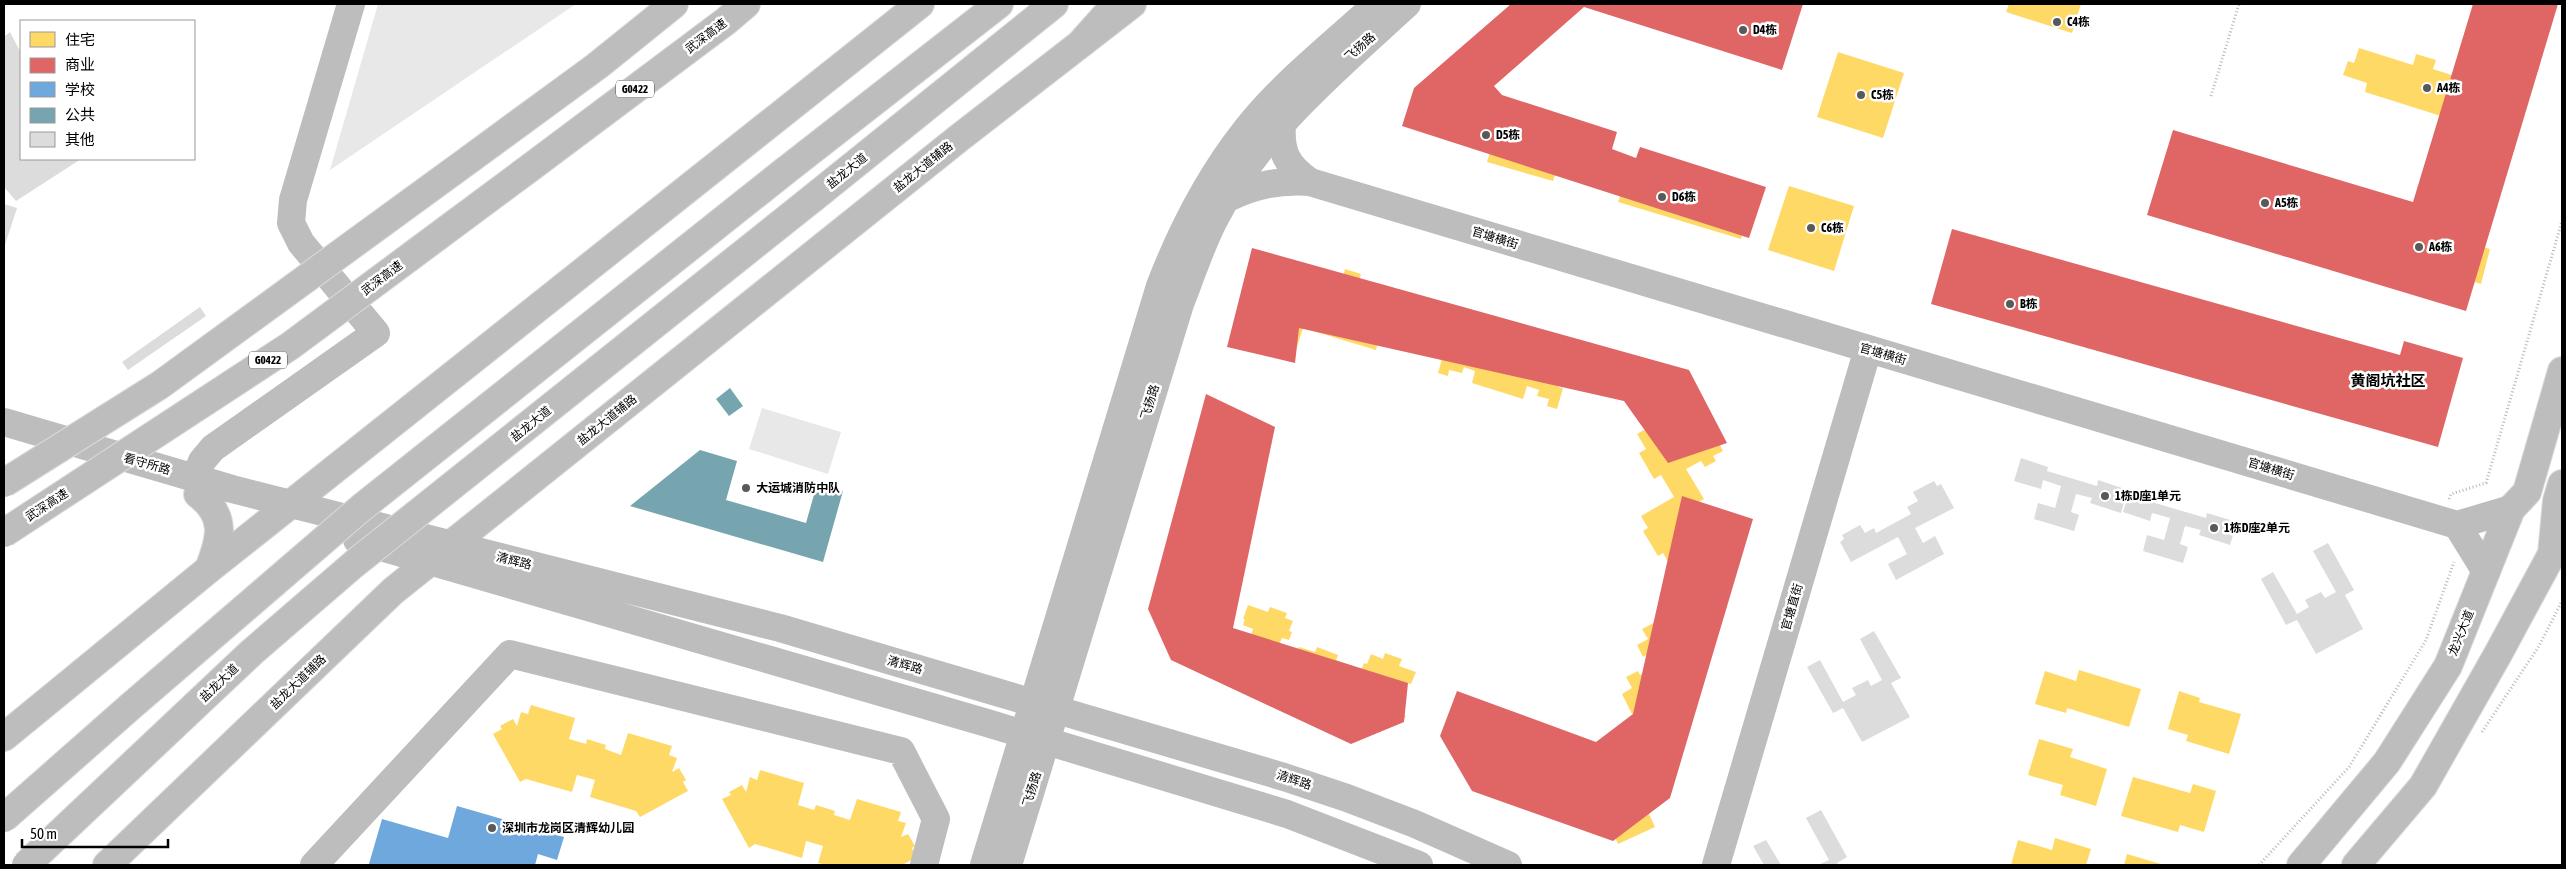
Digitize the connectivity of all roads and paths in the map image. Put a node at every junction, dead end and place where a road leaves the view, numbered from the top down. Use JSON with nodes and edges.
{"nodes":[{"id":1,"x":352,"y":4,"type":"edge"},
{"id":2,"x":674,"y":4,"type":"edge"},
{"id":3,"x":746,"y":4,"type":"edge"},
{"id":4,"x":920,"y":4,"type":"edge"},
{"id":5,"x":1000,"y":4,"type":"edge"},
{"id":6,"x":1054,"y":4,"type":"edge"},
{"id":7,"x":1116,"y":4,"type":"edge"},
{"id":8,"x":1132,"y":4,"type":"edge"},
{"id":9,"x":1377,"y":4,"type":"edge"},
{"id":10,"x":1407,"y":4,"type":"edge"},
{"id":11,"x":2239,"y":4,"type":"edge"},
{"id":12,"x":1082,"y":42,"type":"junction"},
{"id":13,"x":2211,"y":96,"type":"dead end"},
{"id":14,"x":1282,"y":122,"type":"junction"},
{"id":15,"x":1310,"y":182,"type":"junction"},
{"id":16,"x":1228,"y":198,"type":"junction"},
{"id":17,"x":2562,"y":221,"type":"edge"},
{"id":18,"x":1868,"y":349,"type":"junction"},
{"id":19,"x":2562,"y":371,"type":"edge"},
{"id":20,"x":4,"y":422,"type":"edge"},
{"id":21,"x":4,"y":438,"type":"edge"},
{"id":22,"x":4,"y":483,"type":"edge"},
{"id":23,"x":2562,"y":484,"type":"edge"},
{"id":24,"x":197,"y":486,"type":"junction"},
{"id":25,"x":2511,"y":508,"type":"junction"},
{"id":26,"x":283,"y":510,"type":"junction"},
{"id":27,"x":2449,"y":523,"type":"junction"},
{"id":28,"x":4,"y":534,"type":"edge"},
{"id":29,"x":440,"y":553,"type":"junction"},
{"id":30,"x":2455,"y":559,"type":"dead end"},
{"id":31,"x":209,"y":568,"type":"junction"},
{"id":32,"x":2486,"y":572,"type":"junction"},
{"id":33,"x":1045,"y":706,"type":"junction"},
{"id":34,"x":4,"y":737,"type":"edge"},
{"id":35,"x":1035,"y":737,"type":"junction"},
{"id":36,"x":4,"y":818,"type":"edge"},
{"id":37,"x":26,"y":865,"type":"edge"},
{"id":38,"x":107,"y":865,"type":"edge"},
{"id":39,"x":314,"y":865,"type":"edge"},
{"id":40,"x":924,"y":865,"type":"edge"},
{"id":41,"x":984,"y":865,"type":"edge"},
{"id":42,"x":1008,"y":865,"type":"edge"},
{"id":43,"x":1419,"y":865,"type":"edge"},
{"id":44,"x":1508,"y":865,"type":"edge"},
{"id":45,"x":1716,"y":865,"type":"edge"},
{"id":46,"x":2259,"y":865,"type":"edge"},
{"id":47,"x":2301,"y":865,"type":"edge"},
{"id":48,"x":2356,"y":865,"type":"edge"}],
"edges":[{"from":1,"to":24,"type":"main road"},
{"from":2,"to":22,"type":"main road","bridge":true},
{"from":3,"to":28,"type":"main road","name":"武深高速","number":"G0422","bridge":true},
{"from":4,"to":26,"type":"main road"},
{"from":5,"to":36,"type":"main road","bridge":true},
{"from":6,"to":37,"type":"main road","name":"盐龙大道","bridge":true},
{"from":7,"to":12,"type":"main road"},
{"from":8,"to":12,"type":"main road","name":"盐龙大道辅路"},
{"from":9,"to":33,"type":"main road","name":"飞扬路"},
{"from":10,"to":14,"type":"main road","name":"飞扬路"},
{"from":11,"to":13,"type":"path"},
{"from":12,"to":29,"type":"main road","name":"盐龙大道辅路"},
{"from":14,"to":15,"type":"main road","name":"官塘横街"},
{"from":14,"to":16,"type":"main road","name":"飞扬路"},
{"from":15,"to":16,"type":"main road","name":"官塘横街"},
{"from":15,"to":18,"type":"main road","name":"官塘横街"},
{"from":16,"to":33,"type":"main road","name":"飞扬路"},
{"from":17,"to":27,"type":"path"},
{"from":18,"to":27,"type":"main road","name":"官塘横街"},
{"from":18,"to":45,"type":"main road","name":"官塘直街"},
{"from":19,"to":25,"type":"main road","name":"龙兴大道"},
{"from":20,"to":24,"type":"main road","name":"看守所路"},
{"from":21,"to":24,"type":"main road","name":"看守所路"},
{"from":23,"to":48,"type":"main road"},
{"from":24,"to":26,"type":"main road","name":"看守所路"},
{"from":24,"to":31,"type":"main road"},
{"from":25,"to":27,"type":"main road"},
{"from":25,"to":32,"type":"main road","name":"龙兴大道"},
{"from":26,"to":29,"type":"main road","name":"清辉路"},
{"from":26,"to":31,"type":"main road"},
{"from":27,"to":32,"type":"main road"},
{"from":29,"to":33,"type":"main road","name":"清辉路"},
{"from":29,"to":35,"type":"main road","name":"清辉路"},
{"from":29,"to":38,"type":"main road","name":"盐龙大道辅路"},
{"from":30,"to":46,"type":"path"},
{"from":31,"to":34,"type":"main road"},
{"from":32,"to":47,"type":"main road","name":"龙兴大道"},
{"from":33,"to":35,"type":"main road","name":"飞扬路"},
{"from":33,"to":44,"type":"main road","name":"清辉路"},
{"from":35,"to":41,"type":"main road","name":"飞扬路"},
{"from":35,"to":42,"type":"main road","name":"飞扬路"},
{"from":35,"to":43,"type":"main road","name":"清辉路"},
{"from":39,"to":40,"type":"main road"}]}
